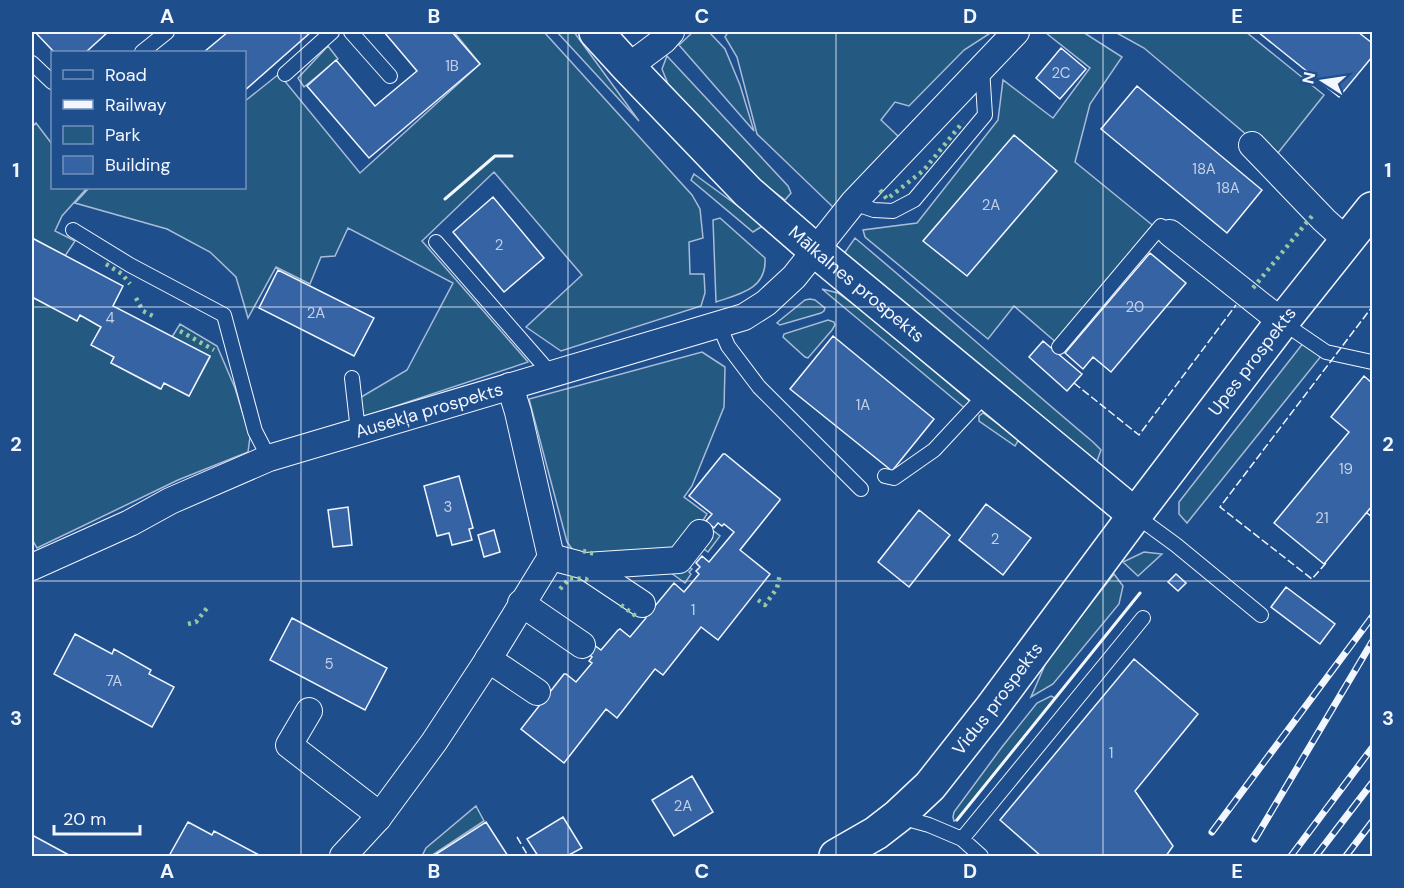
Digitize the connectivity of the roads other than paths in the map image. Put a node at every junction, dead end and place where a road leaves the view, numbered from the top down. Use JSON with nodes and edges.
{"nodes":[{"id":1,"x":166,"y":32,"type":"edge"},
{"id":2,"x":332,"y":32,"type":"edge"},
{"id":3,"x":351,"y":32,"type":"edge"},
{"id":4,"x":596,"y":32,"type":"edge"},
{"id":5,"x":671,"y":32,"type":"edge"},
{"id":6,"x":1016,"y":32,"type":"edge"},
{"id":7,"x":143,"y":51,"type":"edge"},
{"id":8,"x":32,"y":63,"type":"edge"},
{"id":9,"x":982,"y":66,"type":"junction"},
{"id":10,"x":628,"y":67,"type":"junction"},
{"id":11,"x":285,"y":74,"type":"dead end"},
{"id":12,"x":390,"y":76,"type":"dead end"},
{"id":13,"x":51,"y":81,"type":"edge"},
{"id":14,"x":1252,"y":146,"type":"dead end"},
{"id":15,"x":853,"y":203,"type":"junction"},
{"id":16,"x":1372,"y":209,"type":"edge"},
{"id":17,"x":1165,"y":229,"type":"joint"},
{"id":18,"x":73,"y":230,"type":"dead end"},
{"id":19,"x":1346,"y":240,"type":"junction"},
{"id":20,"x":436,"y":242,"type":"dead end"},
{"id":21,"x":816,"y":250,"type":"junction"},
{"id":22,"x":1282,"y":322,"type":"junction"},
{"id":23,"x":719,"y":325,"type":"junction"},
{"id":24,"x":1059,"y":347,"type":"dead end"},
{"id":25,"x":1372,"y":362,"type":"edge"},
{"id":26,"x":552,"y":375,"type":"junction"},
{"id":27,"x":352,"y":378,"type":"dead end"},
{"id":28,"x":510,"y":386,"type":"junction"},
{"id":29,"x":987,"y":393,"type":"junction"},
{"id":30,"x":358,"y":431,"type":"junction"},
{"id":31,"x":269,"y":458,"type":"junction"},
{"id":32,"x":885,"y":476,"type":"dead end"},
{"id":33,"x":861,"y":489,"type":"dead end"},
{"id":34,"x":1135,"y":515,"type":"junction"},
{"id":35,"x":700,"y":533,"type":"dead end"},
{"id":36,"x":551,"y":557,"type":"junction"},
{"id":37,"x":585,"y":566,"type":"junction"},
{"id":38,"x":32,"y":567,"type":"edge"},
{"id":39,"x":521,"y":603,"type":"junction"},
{"id":40,"x":642,"y":604,"type":"dead end"},
{"id":41,"x":1261,"y":615,"type":"dead end"},
{"id":42,"x":1143,"y":618,"type":"dead end"},
{"id":43,"x":582,"y":645,"type":"dead end"},
{"id":44,"x":488,"y":659,"type":"junction"},
{"id":45,"x":537,"y":692,"type":"dead end"},
{"id":46,"x":309,"y":711,"type":"dead end"},
{"id":47,"x":898,"y":816,"type":"junction"},
{"id":48,"x":378,"y":818,"type":"junction"},
{"id":49,"x":962,"y":838,"type":"junction"},
{"id":50,"x":343,"y":856,"type":"edge"},
{"id":51,"x":836,"y":856,"type":"edge"},
{"id":52,"x":981,"y":856,"type":"edge"}],
"edges":[{"from":1,"to":7,"type":"lane"},
{"from":2,"to":11,"type":"lane"},
{"from":3,"to":12,"type":"lane"},
{"from":4,"to":10,"type":"main road","name":"Mālkalnes prospekts"},
{"from":5,"to":10,"type":"street"},
{"from":6,"to":9,"type":"street","name":"Ausekļa prospekts"},
{"from":8,"to":13,"type":"lane"},
{"from":9,"to":15,"type":"street","name":"Ausekļa prospekts"},
{"from":9,"to":15,"type":"lane"},
{"from":10,"to":21,"type":"main road","name":"Mālkalnes prospekts"},
{"from":14,"to":19,"type":"street"},
{"from":15,"to":21,"type":"street","name":"Ausekļa prospekts"},
{"from":16,"to":19,"type":"main road","name":"Upes prospekts"},
{"from":17,"to":22,"type":"street"},
{"from":17,"to":24,"type":"lane"},
{"from":18,"to":31,"type":"lane"},
{"from":19,"to":22,"type":"main road","name":"Upes prospekts"},
{"from":20,"to":26,"type":"lane"},
{"from":21,"to":23,"type":"street","name":"Ausekļa prospekts"},
{"from":21,"to":29,"type":"main road","name":"Mālkalnes prospekts"},
{"from":22,"to":25,"type":"lane"},
{"from":22,"to":34,"type":"main road","name":"Upes prospekts"},
{"from":23,"to":26,"type":"street","name":"Ausekļa prospekts"},
{"from":23,"to":33,"type":"lane"},
{"from":26,"to":28,"type":"street","name":"Ausekļa prospekts"},
{"from":27,"to":30,"type":"lane"},
{"from":28,"to":30,"type":"street","name":"Ausekļa prospekts"},
{"from":28,"to":36,"type":"street"},
{"from":29,"to":32,"type":"lane"},
{"from":29,"to":34,"type":"main road","name":"Mālkalnes prospekts"},
{"from":30,"to":31,"type":"street","name":"Ausekļa prospekts"},
{"from":31,"to":38,"type":"street","name":"Ausekļa prospekts"},
{"from":34,"to":41,"type":"lane"},
{"from":34,"to":47,"type":"main road","name":"Vidus prospekts"},
{"from":35,"to":37,"type":"street"},
{"from":36,"to":37,"type":"street"},
{"from":36,"to":39,"type":"street"},
{"from":37,"to":40,"type":"street"},
{"from":39,"to":43,"type":"street"},
{"from":39,"to":44,"type":"street"},
{"from":42,"to":49,"type":"lane"},
{"from":44,"to":45,"type":"street"},
{"from":44,"to":48,"type":"street"},
{"from":46,"to":48,"type":"street"},
{"from":47,"to":49,"type":"lane"},
{"from":47,"to":51,"type":"main road","name":"Vidus prospekts"},
{"from":48,"to":50,"type":"street"},
{"from":49,"to":52,"type":"lane"}]}
